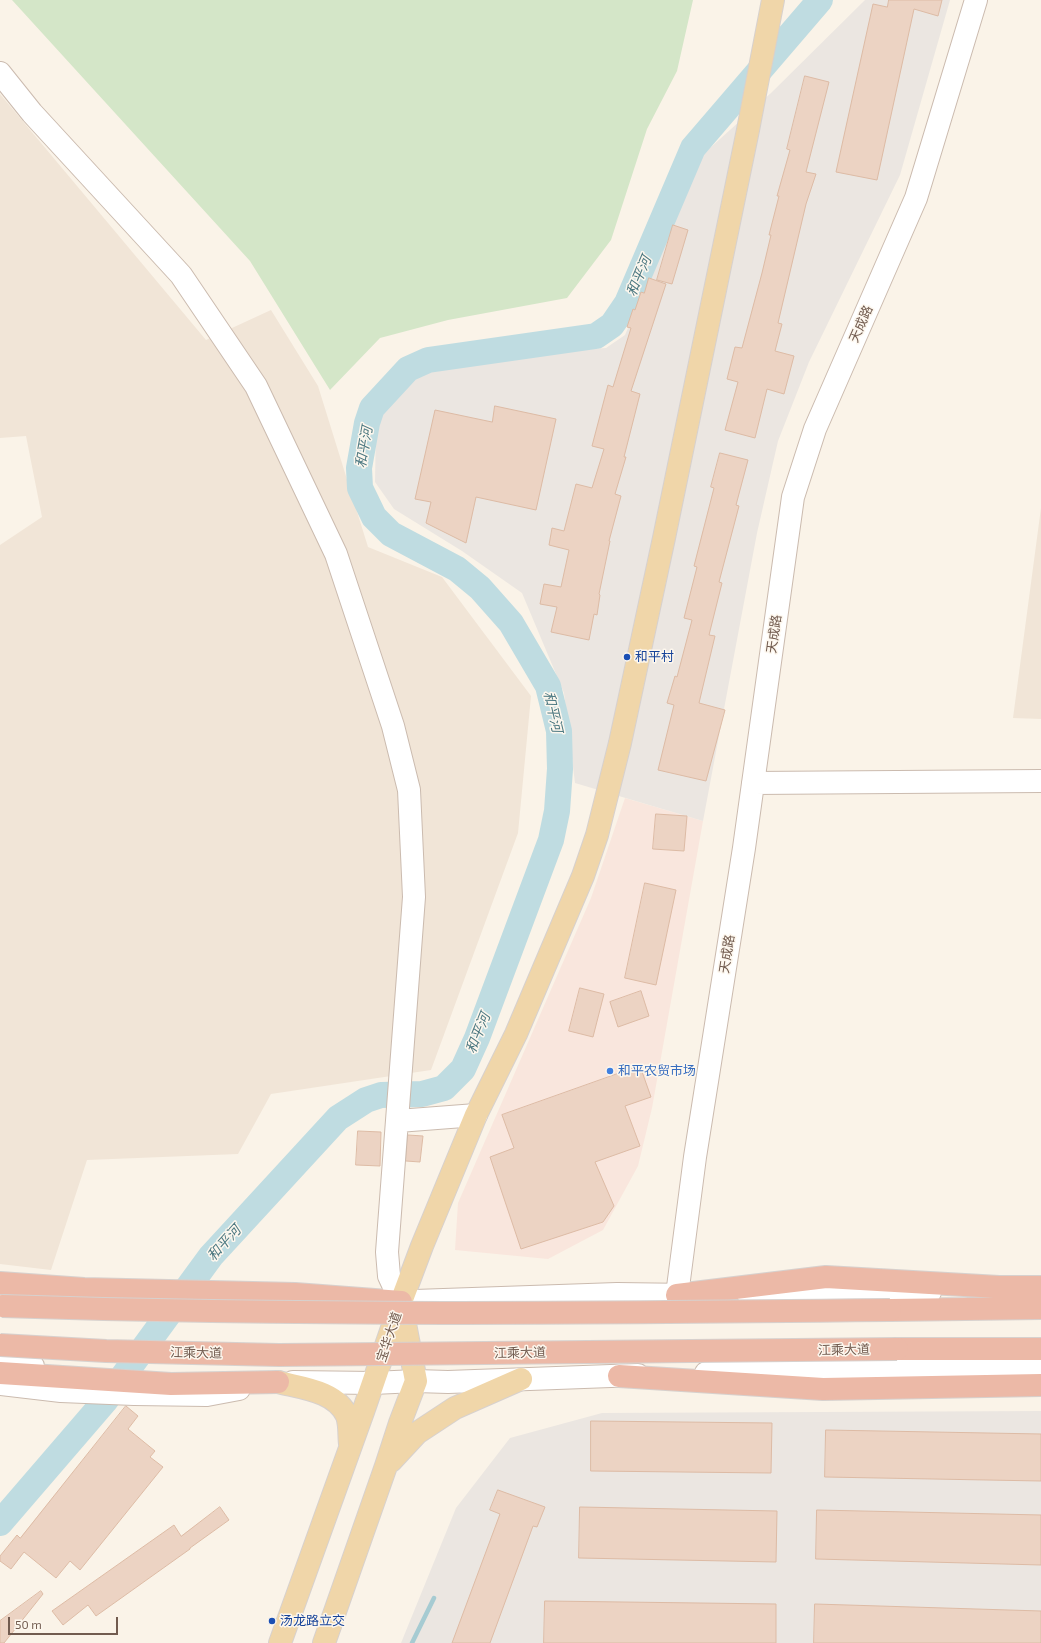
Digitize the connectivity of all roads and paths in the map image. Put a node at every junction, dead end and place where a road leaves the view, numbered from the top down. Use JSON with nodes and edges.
{"nodes":[{"id":1,"x":976,"y":0,"type":"edge"},
{"id":2,"x":771,"y":6,"type":"edge"},
{"id":3,"x":0,"y":73,"type":"edge"},
{"id":4,"x":1041,"y":782,"type":"edge"},
{"id":5,"x":753,"y":783,"type":"junction"},
{"id":6,"x":399,"y":1114,"type":"junction"},
{"id":7,"x":476,"y":1116,"type":"junction"},
{"id":8,"x":0,"y":1283,"type":"edge"},
{"id":9,"x":1041,"y":1287,"type":"edge"},
{"id":10,"x":1041,"y":1291,"type":"edge"},
{"id":11,"x":0,"y":1295,"type":"edge"},
{"id":12,"x":677,"y":1295,"type":"junction"},
{"id":13,"x":208,"y":1297,"type":"junction"},
{"id":14,"x":401,"y":1302,"type":"junction"},
{"id":15,"x":0,"y":1306,"type":"edge"},
{"id":16,"x":1041,"y":1308,"type":"edge"},
{"id":17,"x":0,"y":1345,"type":"edge"},
{"id":18,"x":1041,"y":1349,"type":"edge"},
{"id":19,"x":0,"y":1362,"type":"edge"},
{"id":20,"x":1041,"y":1367,"type":"edge"},
{"id":21,"x":0,"y":1373,"type":"edge"},
{"id":22,"x":619,"y":1376,"type":"junction"},
{"id":23,"x":521,"y":1379,"type":"junction"},
{"id":24,"x":416,"y":1380,"type":"junction"},
{"id":25,"x":278,"y":1382,"type":"junction"},
{"id":26,"x":373,"y":1382,"type":"junction"},
{"id":27,"x":0,"y":1384,"type":"edge"},
{"id":28,"x":1041,"y":1385,"type":"edge"},
{"id":29,"x":350,"y":1447,"type":"junction"},
{"id":30,"x":386,"y":1466,"type":"junction"},
{"id":31,"x":280,"y":1643,"type":"edge"},
{"id":32,"x":324,"y":1643,"type":"edge"}],
"edges":[{"from":1,"to":5,"type":"street","name":"天成路"},
{"from":2,"to":7,"type":"main road"},
{"from":3,"to":6,"type":"street"},
{"from":4,"to":5,"type":"street"},
{"from":5,"to":12,"type":"street","name":"天成路"},
{"from":6,"to":7,"type":"street"},
{"from":6,"to":14,"type":"street"},
{"from":7,"to":14,"type":"main road"},
{"from":8,"to":13,"type":"highway"},
{"from":9,"to":12,"type":"highway"},
{"from":10,"to":12,"type":"street"},
{"from":11,"to":13,"type":"street"},
{"from":12,"to":14,"type":"street"},
{"from":13,"to":14,"type":"highway"},
{"from":14,"to":24,"type":"main road","name":"宝华大道"},
{"from":14,"to":26,"type":"main road","name":"宝华大道"},
{"from":15,"to":16,"type":"highway","bridge":true},
{"from":17,"to":18,"type":"highway","name":"江乘大道","bridge":true},
{"from":19,"to":25,"type":"street"},
{"from":20,"to":22,"type":"street"},
{"from":21,"to":25,"type":"highway"},
{"from":22,"to":23,"type":"street"},
{"from":22,"to":28,"type":"highway"},
{"from":23,"to":24,"type":"street"},
{"from":23,"to":30,"type":"main road"},
{"from":24,"to":26,"type":"street"},
{"from":24,"to":30,"type":"main road"},
{"from":25,"to":26,"type":"street"},
{"from":25,"to":27,"type":"street"},
{"from":25,"to":29,"type":"main road"},
{"from":26,"to":29,"type":"main road","name":"宝华大道"},
{"from":29,"to":31,"type":"main road","name":"宝华大道"},
{"from":30,"to":32,"type":"main road"}]}
